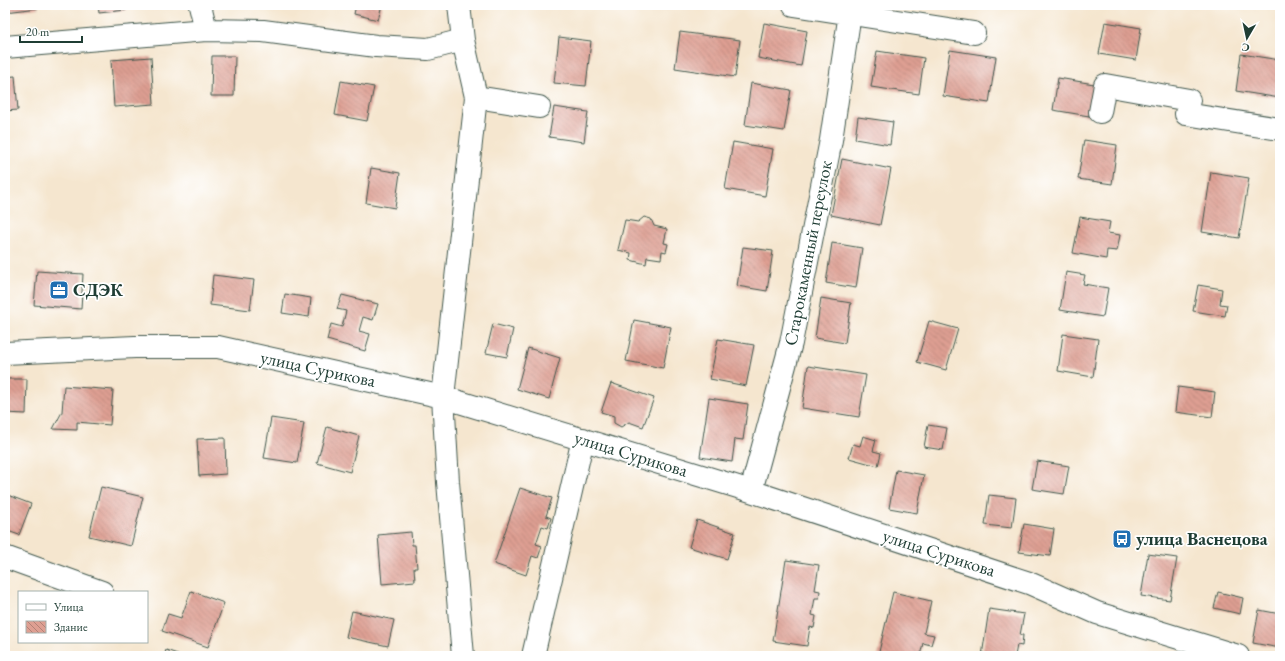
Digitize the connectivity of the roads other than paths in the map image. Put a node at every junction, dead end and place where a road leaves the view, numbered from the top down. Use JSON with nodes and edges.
{"nodes":[{"id":1,"x":200,"y":5,"type":"edge"},
{"id":2,"x":459,"y":5,"type":"edge"},
{"id":3,"x":794,"y":5,"type":"edge"},
{"id":4,"x":852,"y":9,"type":"edge"},
{"id":5,"x":206,"y":30,"type":"junction"},
{"id":6,"x":974,"y":33,"type":"dead end"},
{"id":7,"x":463,"y":40,"type":"junction"},
{"id":8,"x":5,"y":47,"type":"edge"},
{"id":9,"x":476,"y":97,"type":"junction"},
{"id":10,"x":539,"y":107,"type":"dead end"},
{"id":11,"x":1100,"y":112,"type":"dead end"},
{"id":12,"x":1280,"y":129,"type":"edge"},
{"id":13,"x":5,"y":352,"type":"edge"},
{"id":14,"x":443,"y":397,"type":"junction"},
{"id":15,"x":583,"y":439,"type":"junction"},
{"id":16,"x":751,"y":491,"type":"junction"},
{"id":17,"x":5,"y":557,"type":"edge"},
{"id":18,"x":99,"y":591,"type":"edge"},
{"id":19,"x":463,"y":656,"type":"edge"},
{"id":20,"x":533,"y":656,"type":"edge"},
{"id":21,"x":1238,"y":656,"type":"edge"}],
"edges":[{"from":1,"to":5,"type":"street"},
{"from":2,"to":7,"type":"street"},
{"from":3,"to":4,"type":"street"},
{"from":4,"to":6,"type":"street"},
{"from":4,"to":16,"type":"street","name":"Старокаменный переулок"},
{"from":5,"to":7,"type":"street"},
{"from":5,"to":8,"type":"street"},
{"from":7,"to":9,"type":"street"},
{"from":9,"to":10,"type":"street"},
{"from":9,"to":14,"type":"street"},
{"from":11,"to":12,"type":"street"},
{"from":13,"to":14,"type":"street","name":"улица Сурикова"},
{"from":14,"to":15,"type":"street","name":"улица Сурикова"},
{"from":14,"to":19,"type":"street"},
{"from":15,"to":16,"type":"street","name":"улица Сурикова"},
{"from":15,"to":20,"type":"street"},
{"from":16,"to":21,"type":"street","name":"улица Сурикова"},
{"from":17,"to":18,"type":"street"}]}
